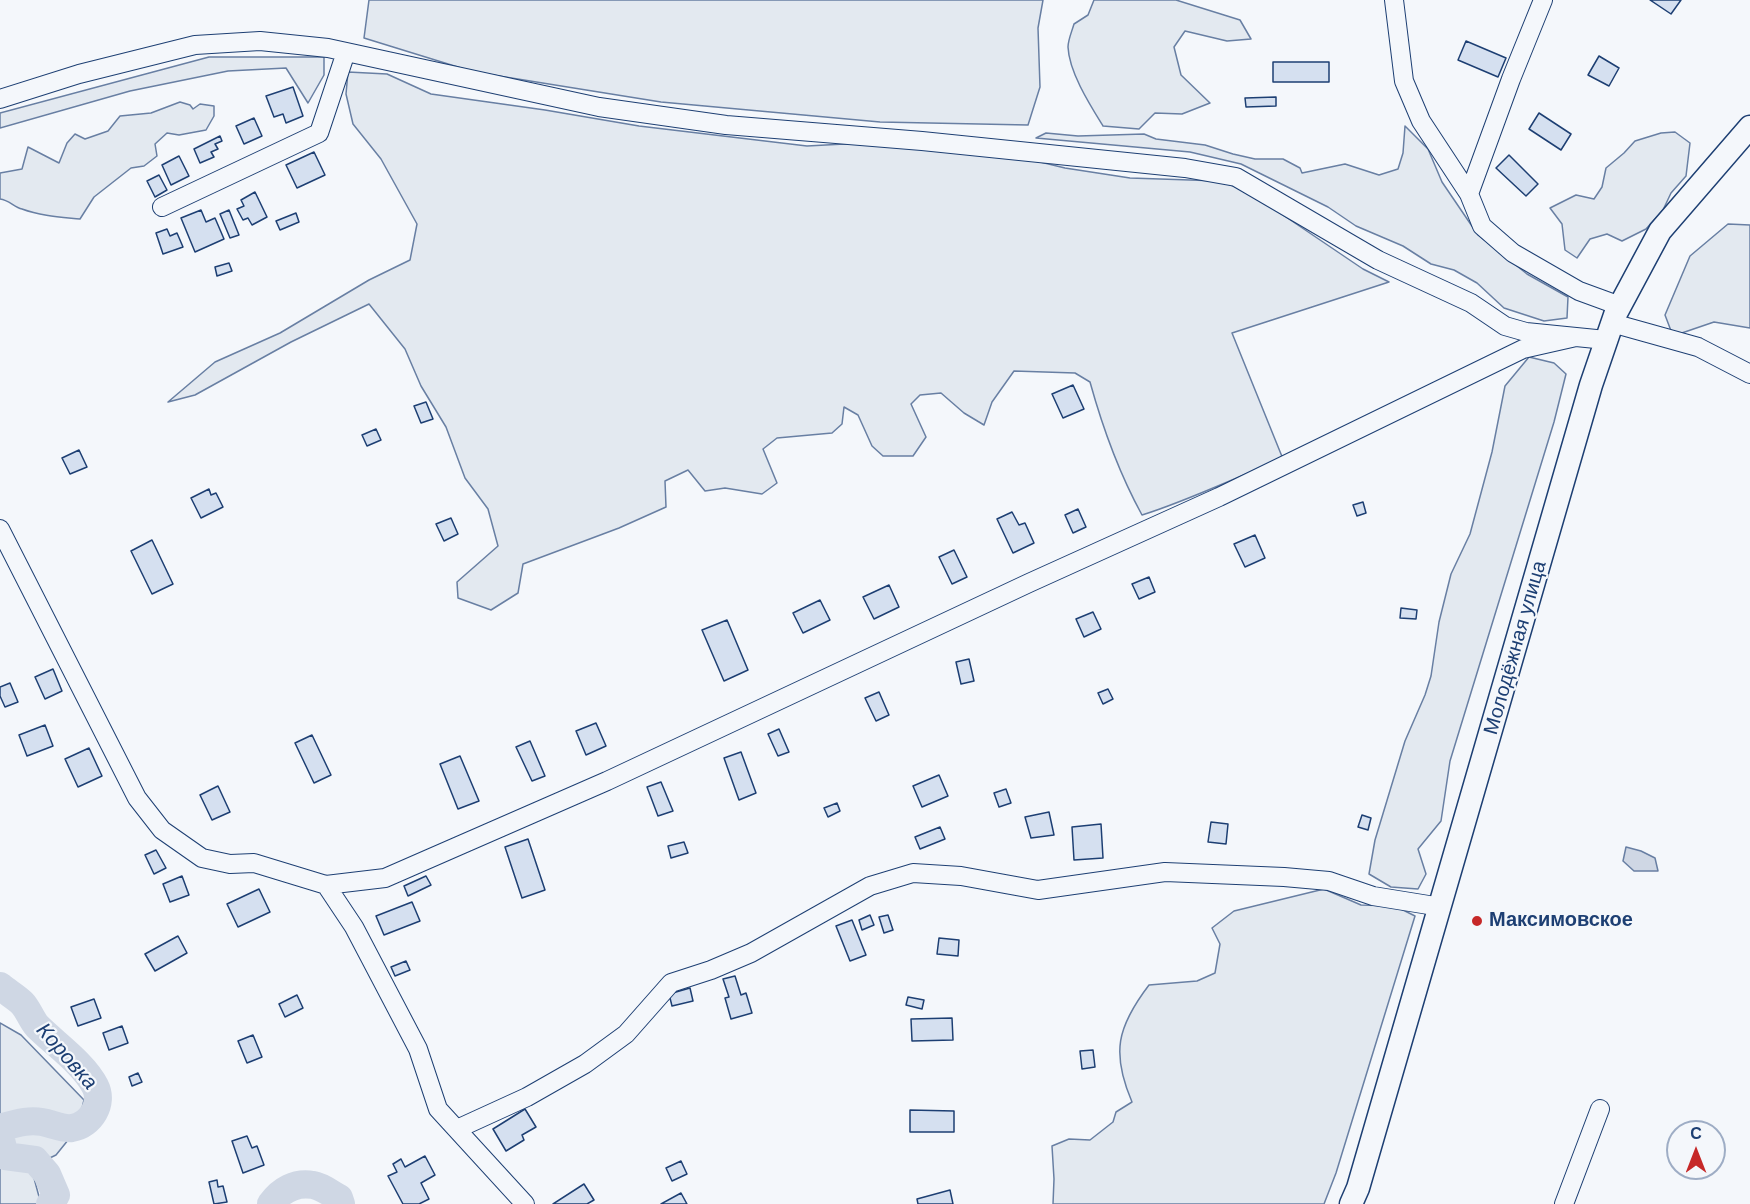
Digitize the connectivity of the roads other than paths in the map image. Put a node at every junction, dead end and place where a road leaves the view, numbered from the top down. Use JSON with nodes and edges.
{"nodes":[{"id":1,"x":1394,"y":0,"type":"edge"},
{"id":2,"x":1543,"y":0,"type":"edge"},
{"id":3,"x":346,"y":52,"type":"junction"},
{"id":4,"x":0,"y":99,"type":"edge"},
{"id":5,"x":1750,"y":127,"type":"edge"},
{"id":6,"x":1469,"y":194,"type":"junction"},
{"id":7,"x":162,"y":207,"type":"dead end"},
{"id":8,"x":1613,"y":323,"type":"junction"},
{"id":9,"x":1576,"y":337,"type":"junction"},
{"id":10,"x":1750,"y":374,"type":"edge"},
{"id":11,"x":0,"y":530,"type":"edge"},
{"id":12,"x":326,"y":885,"type":"junction"},
{"id":13,"x":1441,"y":907,"type":"junction"},
{"id":14,"x":1600,"y":1109,"type":"dead end"},
{"id":15,"x":457,"y":1129,"type":"junction"},
{"id":16,"x":525,"y":1204,"type":"edge"},
{"id":17,"x":1351,"y":1204,"type":"edge"},
{"id":18,"x":1564,"y":1204,"type":"edge"}],
"edges":[{"from":1,"to":6,"type":"street"},
{"from":2,"to":6,"type":"street"},
{"from":3,"to":4,"type":"street"},
{"from":3,"to":7,"type":"street"},
{"from":3,"to":9,"type":"street"},
{"from":5,"to":8,"type":"main road","name":"Молодёжная улица"},
{"from":6,"to":8,"type":"street"},
{"from":8,"to":9,"type":"street"},
{"from":8,"to":10,"type":"street"},
{"from":8,"to":13,"type":"main road","name":"Молодёжная улица"},
{"from":9,"to":12,"type":"street"},
{"from":11,"to":12,"type":"street"},
{"from":12,"to":15,"type":"street"},
{"from":13,"to":15,"type":"street"},
{"from":13,"to":17,"type":"main road","name":"Молодёжная улица"},
{"from":14,"to":18,"type":"street"},
{"from":15,"to":16,"type":"street"}]}
